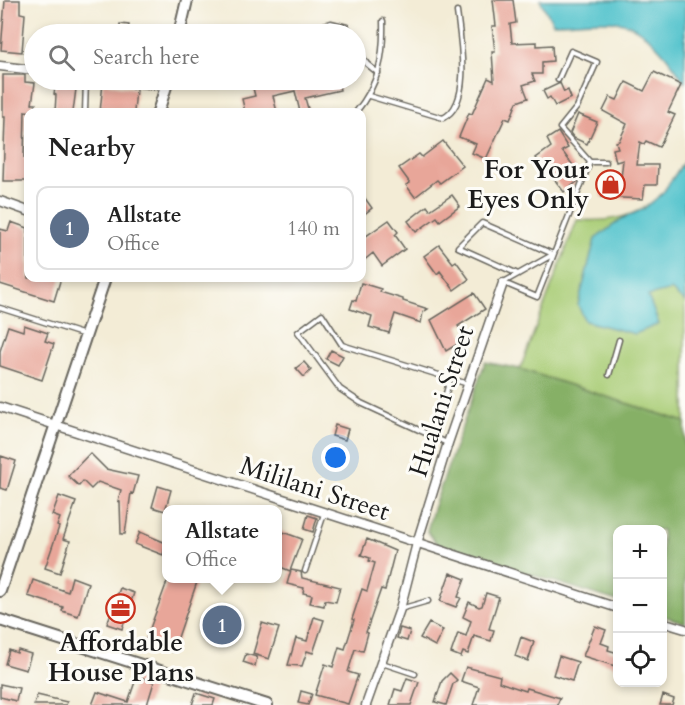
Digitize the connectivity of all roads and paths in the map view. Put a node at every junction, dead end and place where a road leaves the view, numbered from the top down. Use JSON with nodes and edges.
{"nodes":[{"id":1,"x":187,"y":0,"type":"edge"},
{"id":2,"x":457,"y":12,"type":"dead end"},
{"id":3,"x":383,"y":21,"type":"dead end"},
{"id":4,"x":181,"y":24,"type":"edge"},
{"id":5,"x":366,"y":62,"type":"edge"},
{"id":6,"x":0,"y":66,"type":"edge"},
{"id":7,"x":24,"y":68,"type":"edge"},
{"id":8,"x":378,"y":73,"type":"junction"},
{"id":9,"x":558,"y":80,"type":"dead end"},
{"id":10,"x":86,"y":90,"type":"edge"},
{"id":11,"x":165,"y":90,"type":"edge"},
{"id":12,"x":369,"y":96,"type":"junction"},
{"id":13,"x":86,"y":108,"type":"edge"},
{"id":14,"x":159,"y":108,"type":"edge"},
{"id":15,"x":359,"y":108,"type":"edge"},
{"id":16,"x":590,"y":162,"type":"junction"},
{"id":17,"x":606,"y":162,"type":"dead end"},
{"id":18,"x":0,"y":201,"type":"edge"},
{"id":19,"x":24,"y":210,"type":"edge"},
{"id":20,"x":553,"y":254,"type":"junction"},
{"id":21,"x":518,"y":274,"type":"junction"},
{"id":22,"x":104,"y":282,"type":"edge"},
{"id":23,"x":503,"y":282,"type":"junction"},
{"id":24,"x":0,"y":308,"type":"edge"},
{"id":25,"x":86,"y":335,"type":"junction"},
{"id":26,"x":619,"y":340,"type":"dead end"},
{"id":27,"x":609,"y":375,"type":"dead end"},
{"id":28,"x":450,"y":379,"type":"junction"},
{"id":29,"x":468,"y":384,"type":"junction"},
{"id":30,"x":0,"y":407,"type":"edge"},
{"id":31,"x":56,"y":425,"type":"junction"},
{"id":32,"x":434,"y":437,"type":"junction"},
{"id":33,"x":448,"y":443,"type":"junction"},
{"id":34,"x":324,"y":513,"type":"junction"},
{"id":35,"x":417,"y":543,"type":"junction"},
{"id":36,"x":305,"y":571,"type":"dead end"},
{"id":37,"x":0,"y":591,"type":"edge"},
{"id":38,"x":428,"y":602,"type":"dead end"},
{"id":39,"x":613,"y":606,"type":"edge"},
{"id":40,"x":400,"y":609,"type":"junction"},
{"id":41,"x":0,"y":620,"type":"edge"},
{"id":42,"x":667,"y":623,"type":"edge"},
{"id":43,"x":685,"y":629,"type":"edge"},
{"id":44,"x":380,"y":662,"type":"junction"},
{"id":45,"x":415,"y":674,"type":"dead end"},
{"id":46,"x":267,"y":705,"type":"edge"},
{"id":47,"x":366,"y":705,"type":"edge"}],
"edges":[{"from":1,"to":4,"type":"street"},
{"from":2,"to":12,"type":"lane"},
{"from":3,"to":8,"type":"lane"},
{"from":5,"to":8,"type":"lane"},
{"from":6,"to":7,"type":"street"},
{"from":8,"to":12,"type":"lane"},
{"from":9,"to":16,"type":"lane"},
{"from":10,"to":13,"type":"lane"},
{"from":11,"to":14,"type":"street"},
{"from":12,"to":15,"type":"lane"},
{"from":16,"to":17,"type":"lane"},
{"from":16,"to":20,"type":"lane"},
{"from":18,"to":19,"type":"street"},
{"from":20,"to":21,"type":"lane"},
{"from":20,"to":21,"type":"lane"},
{"from":20,"to":23,"type":"lane"},
{"from":21,"to":23,"type":"lane"},
{"from":22,"to":25,"type":"street"},
{"from":23,"to":29,"type":"street","name":"Hualani Street"},
{"from":24,"to":25,"type":"lane"},
{"from":25,"to":31,"type":"street"},
{"from":26,"to":27,"type":"lane"},
{"from":28,"to":29,"type":"lane"},
{"from":28,"to":32,"type":"lane"},
{"from":28,"to":32,"type":"lane"},
{"from":29,"to":33,"type":"street","name":"Hualani Street"},
{"from":30,"to":31,"type":"street","name":"Mililani Street"},
{"from":31,"to":34,"type":"street","name":"Mililani Street"},
{"from":31,"to":37,"type":"street"},
{"from":32,"to":33,"type":"lane"},
{"from":33,"to":35,"type":"street","name":"Hualani Street"},
{"from":34,"to":35,"type":"street","name":"Mililani Street"},
{"from":34,"to":36,"type":"lane"},
{"from":35,"to":39,"type":"street","name":"Mililani Street"},
{"from":35,"to":40,"type":"street","name":"Hualani Street"},
{"from":38,"to":40,"type":"lane"},
{"from":40,"to":44,"type":"street","name":"Hualani Street"},
{"from":41,"to":46,"type":"street"},
{"from":42,"to":43,"type":"street"},
{"from":44,"to":45,"type":"lane"},
{"from":44,"to":47,"type":"street","name":"Hualani Street"}]}
